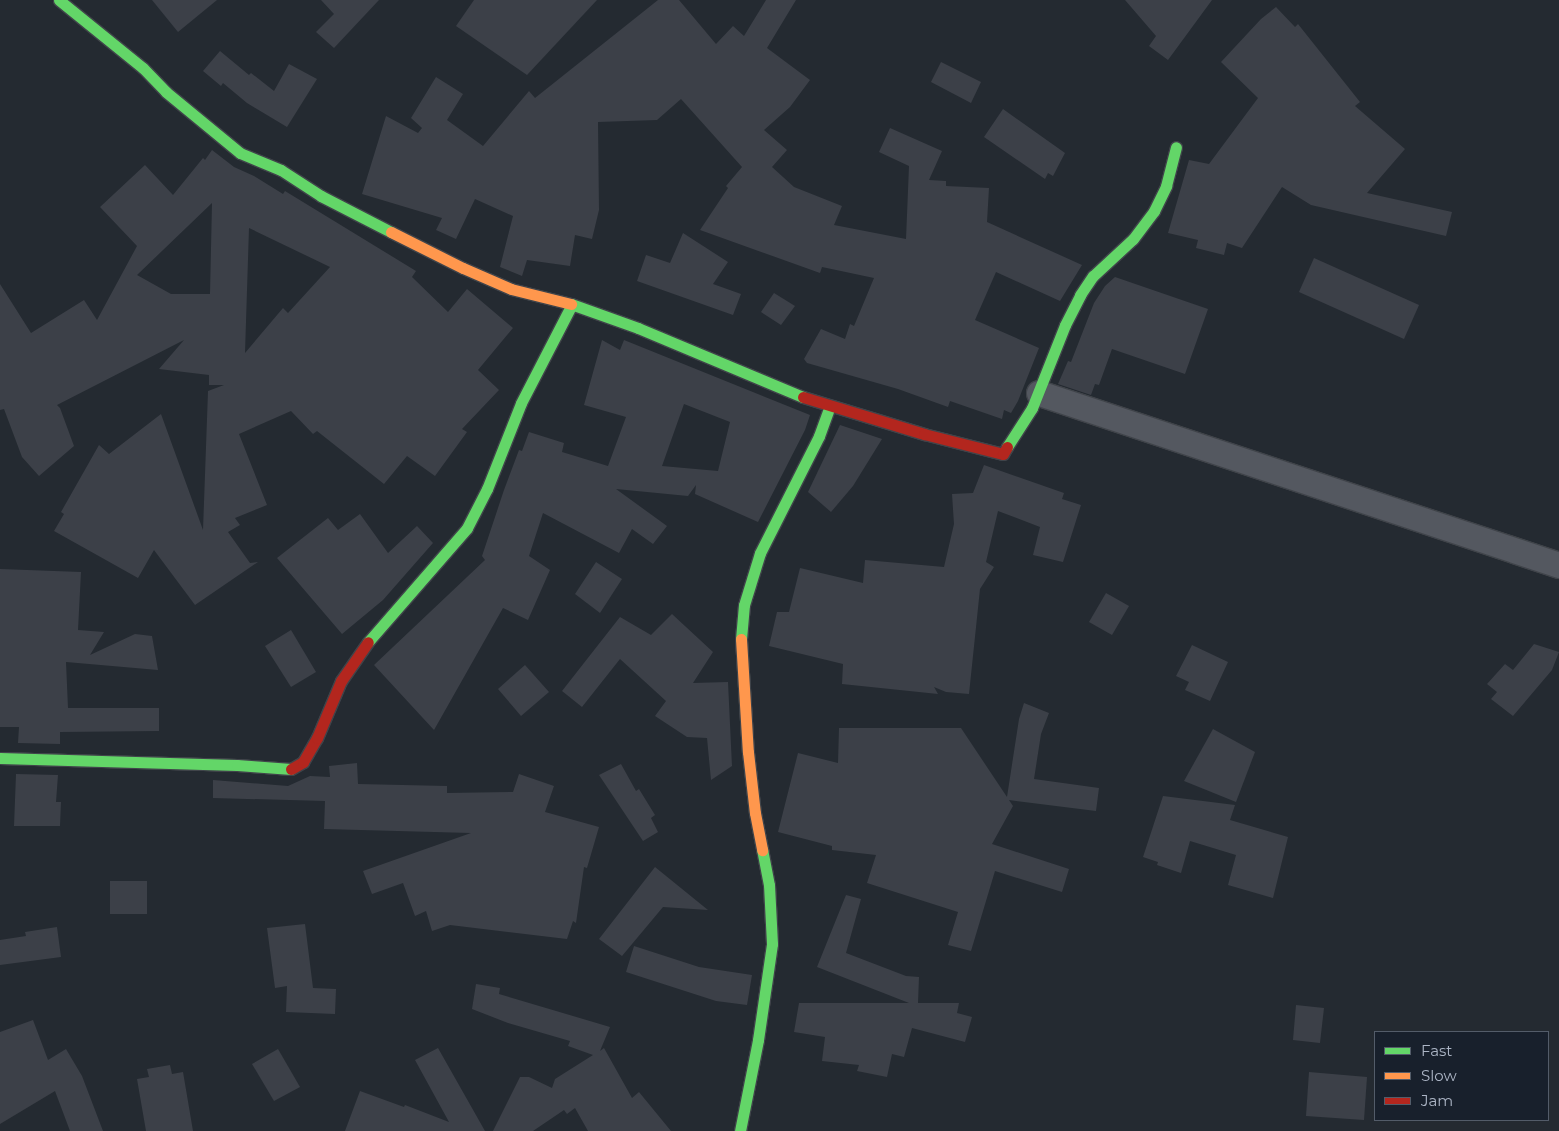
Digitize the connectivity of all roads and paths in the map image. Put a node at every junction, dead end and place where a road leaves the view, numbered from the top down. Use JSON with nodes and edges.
{"nodes":[{"id":1,"x":59,"y":0,"type":"edge"},
{"id":2,"x":1176,"y":146,"type":"dead end"},
{"id":3,"x":572,"y":304,"type":"junction"},
{"id":4,"x":1039,"y":393,"type":"junction"},
{"id":5,"x":830,"y":406,"type":"junction"},
{"id":6,"x":1559,"y":565,"type":"edge"},
{"id":7,"x":0,"y":758,"type":"edge"},
{"id":8,"x":740,"y":1131,"type":"edge"}],
"edges":[{"from":1,"to":3,"type":"street"},
{"from":2,"to":4,"type":"street"},
{"from":3,"to":5,"type":"street"},
{"from":3,"to":7,"type":"street"},
{"from":4,"to":5,"type":"street"},
{"from":4,"to":6,"type":"street"},
{"from":5,"to":8,"type":"street"}]}
